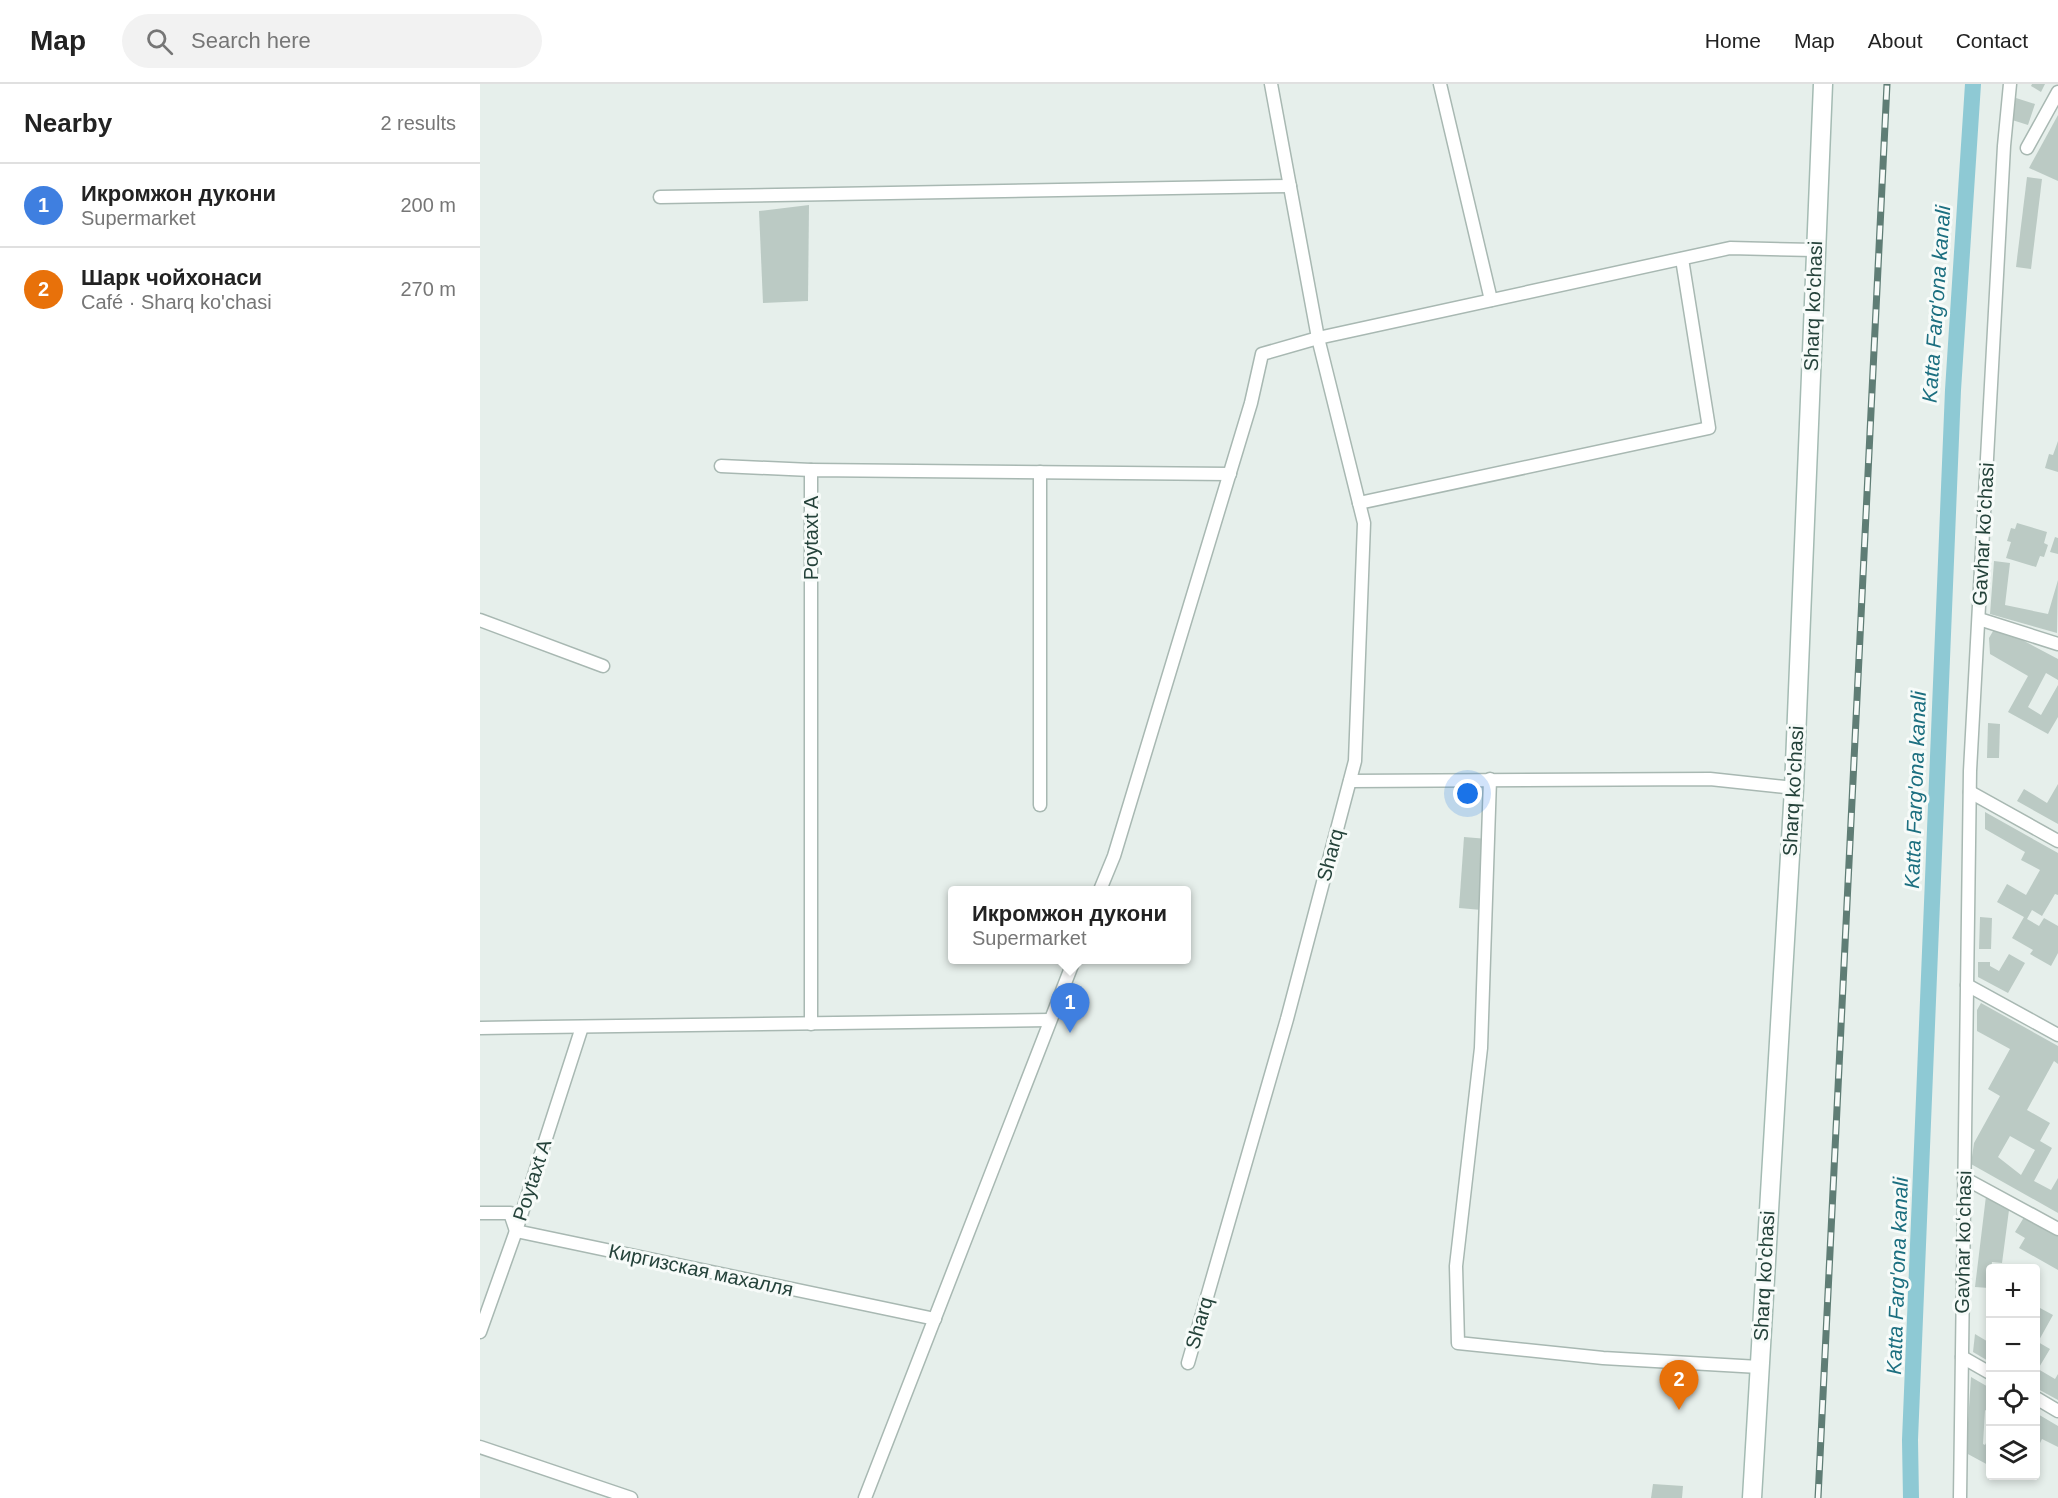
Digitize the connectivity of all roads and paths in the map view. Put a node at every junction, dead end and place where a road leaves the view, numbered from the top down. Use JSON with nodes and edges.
{"nodes":[{"id":1,"x":1271,"y":84,"type":"edge"},
{"id":2,"x":1440,"y":84,"type":"edge"},
{"id":3,"x":1823,"y":84,"type":"edge"},
{"id":4,"x":2010,"y":84,"type":"edge"},
{"id":5,"x":2058,"y":92,"type":"edge"},
{"id":6,"x":2027,"y":148,"type":"dead end"},
{"id":7,"x":1290,"y":186,"type":"junction"},
{"id":8,"x":660,"y":196,"type":"dead end"},
{"id":9,"x":1815,"y":250,"type":"junction"},
{"id":10,"x":1682,"y":259,"type":"junction"},
{"id":11,"x":1491,"y":300,"type":"junction"},
{"id":12,"x":1318,"y":338,"type":"junction"},
{"id":13,"x":721,"y":466,"type":"dead end"},
{"id":14,"x":811,"y":470,"type":"junction"},
{"id":15,"x":1040,"y":472,"type":"junction"},
{"id":16,"x":1230,"y":474,"type":"junction"},
{"id":17,"x":1359,"y":503,"type":"junction"},
{"id":18,"x":480,"y":620,"type":"edge"},
{"id":19,"x":1979,"y":620,"type":"junction"},
{"id":20,"x":2058,"y":644,"type":"edge"},
{"id":21,"x":603,"y":666,"type":"dead end"},
{"id":22,"x":1490,"y":779,"type":"junction"},
{"id":23,"x":1350,"y":781,"type":"junction"},
{"id":24,"x":1794,"y":788,"type":"junction"},
{"id":25,"x":1970,"y":792,"type":"junction"},
{"id":26,"x":1040,"y":804,"type":"dead end"},
{"id":27,"x":2058,"y":841,"type":"edge"},
{"id":28,"x":1102,"y":886,"type":"edge"},
{"id":29,"x":1072,"y":964,"type":"edge"},
{"id":30,"x":1967,"y":985,"type":"junction"},
{"id":31,"x":1050,"y":1020,"type":"junction"},
{"id":32,"x":811,"y":1024,"type":"junction"},
{"id":33,"x":582,"y":1027,"type":"junction"},
{"id":34,"x":480,"y":1028,"type":"edge"},
{"id":35,"x":2058,"y":1035,"type":"edge"},
{"id":36,"x":1964,"y":1178,"type":"junction"},
{"id":37,"x":480,"y":1213,"type":"edge"},
{"id":38,"x":2058,"y":1229,"type":"edge"},
{"id":39,"x":516,"y":1231,"type":"junction"},
{"id":40,"x":935,"y":1319,"type":"junction"},
{"id":41,"x":480,"y":1332,"type":"edge"},
{"id":42,"x":1962,"y":1357,"type":"junction"},
{"id":43,"x":1188,"y":1363,"type":"dead end"},
{"id":44,"x":1759,"y":1367,"type":"junction"},
{"id":45,"x":1988,"y":1372,"type":"edge"},
{"id":46,"x":2040,"y":1400,"type":"edge"},
{"id":47,"x":2058,"y":1411,"type":"edge"},
{"id":48,"x":480,"y":1447,"type":"edge"},
{"id":49,"x":631,"y":1498,"type":"edge"},
{"id":50,"x":865,"y":1498,"type":"edge"},
{"id":51,"x":1752,"y":1498,"type":"edge"},
{"id":52,"x":1960,"y":1498,"type":"edge"}],
"edges":[{"from":1,"to":7,"type":"street","name":"Sharq"},
{"from":2,"to":11,"type":"street"},
{"from":3,"to":9,"type":"main road","name":"Sharq ko'chasi"},
{"from":4,"to":19,"type":"street","name":"Gavhar koʻchasi"},
{"from":5,"to":6,"type":"street"},
{"from":7,"to":8,"type":"street"},
{"from":7,"to":12,"type":"street","name":"Sharq"},
{"from":9,"to":10,"type":"street"},
{"from":9,"to":24,"type":"main road","name":"Sharq ko'chasi"},
{"from":10,"to":11,"type":"street"},
{"from":10,"to":17,"type":"street"},
{"from":11,"to":12,"type":"street"},
{"from":12,"to":16,"type":"street"},
{"from":12,"to":17,"type":"street","name":"Sharq"},
{"from":13,"to":14,"type":"street"},
{"from":14,"to":15,"type":"street","name":"Poytaxt A"},
{"from":14,"to":32,"type":"street","name":"Poytaxt A"},
{"from":15,"to":16,"type":"street","name":"Poytaxt A"},
{"from":15,"to":26,"type":"street"},
{"from":16,"to":28,"type":"street"},
{"from":17,"to":23,"type":"street","name":"Sharq"},
{"from":18,"to":21,"type":"street"},
{"from":19,"to":20,"type":"street"},
{"from":19,"to":25,"type":"street","name":"Gavhar koʻchasi"},
{"from":22,"to":23,"type":"street"},
{"from":22,"to":24,"type":"street"},
{"from":22,"to":44,"type":"street"},
{"from":23,"to":43,"type":"street","name":"Sharq"},
{"from":24,"to":44,"type":"main road","name":"Sharq ko'chasi"},
{"from":25,"to":27,"type":"street"},
{"from":25,"to":30,"type":"street","name":"Gavhar koʻchasi"},
{"from":29,"to":31,"type":"street"},
{"from":30,"to":35,"type":"street"},
{"from":30,"to":36,"type":"street","name":"Gavhar koʻchasi"},
{"from":31,"to":32,"type":"street"},
{"from":31,"to":40,"type":"street"},
{"from":32,"to":33,"type":"street"},
{"from":33,"to":34,"type":"street"},
{"from":33,"to":39,"type":"street","name":"Poytaxt A"},
{"from":36,"to":38,"type":"street"},
{"from":36,"to":42,"type":"street","name":"Gavhar koʻchasi"},
{"from":37,"to":39,"type":"street"},
{"from":39,"to":40,"type":"street","name":"Киргизская махалля"},
{"from":39,"to":41,"type":"street","name":"Poytaxt A"},
{"from":40,"to":50,"type":"street"},
{"from":42,"to":45,"type":"street"},
{"from":42,"to":52,"type":"street","name":"Gavhar koʻchasi"},
{"from":44,"to":51,"type":"main road","name":"Sharq ko'chasi"},
{"from":46,"to":47,"type":"street"},
{"from":48,"to":49,"type":"street"}]}
